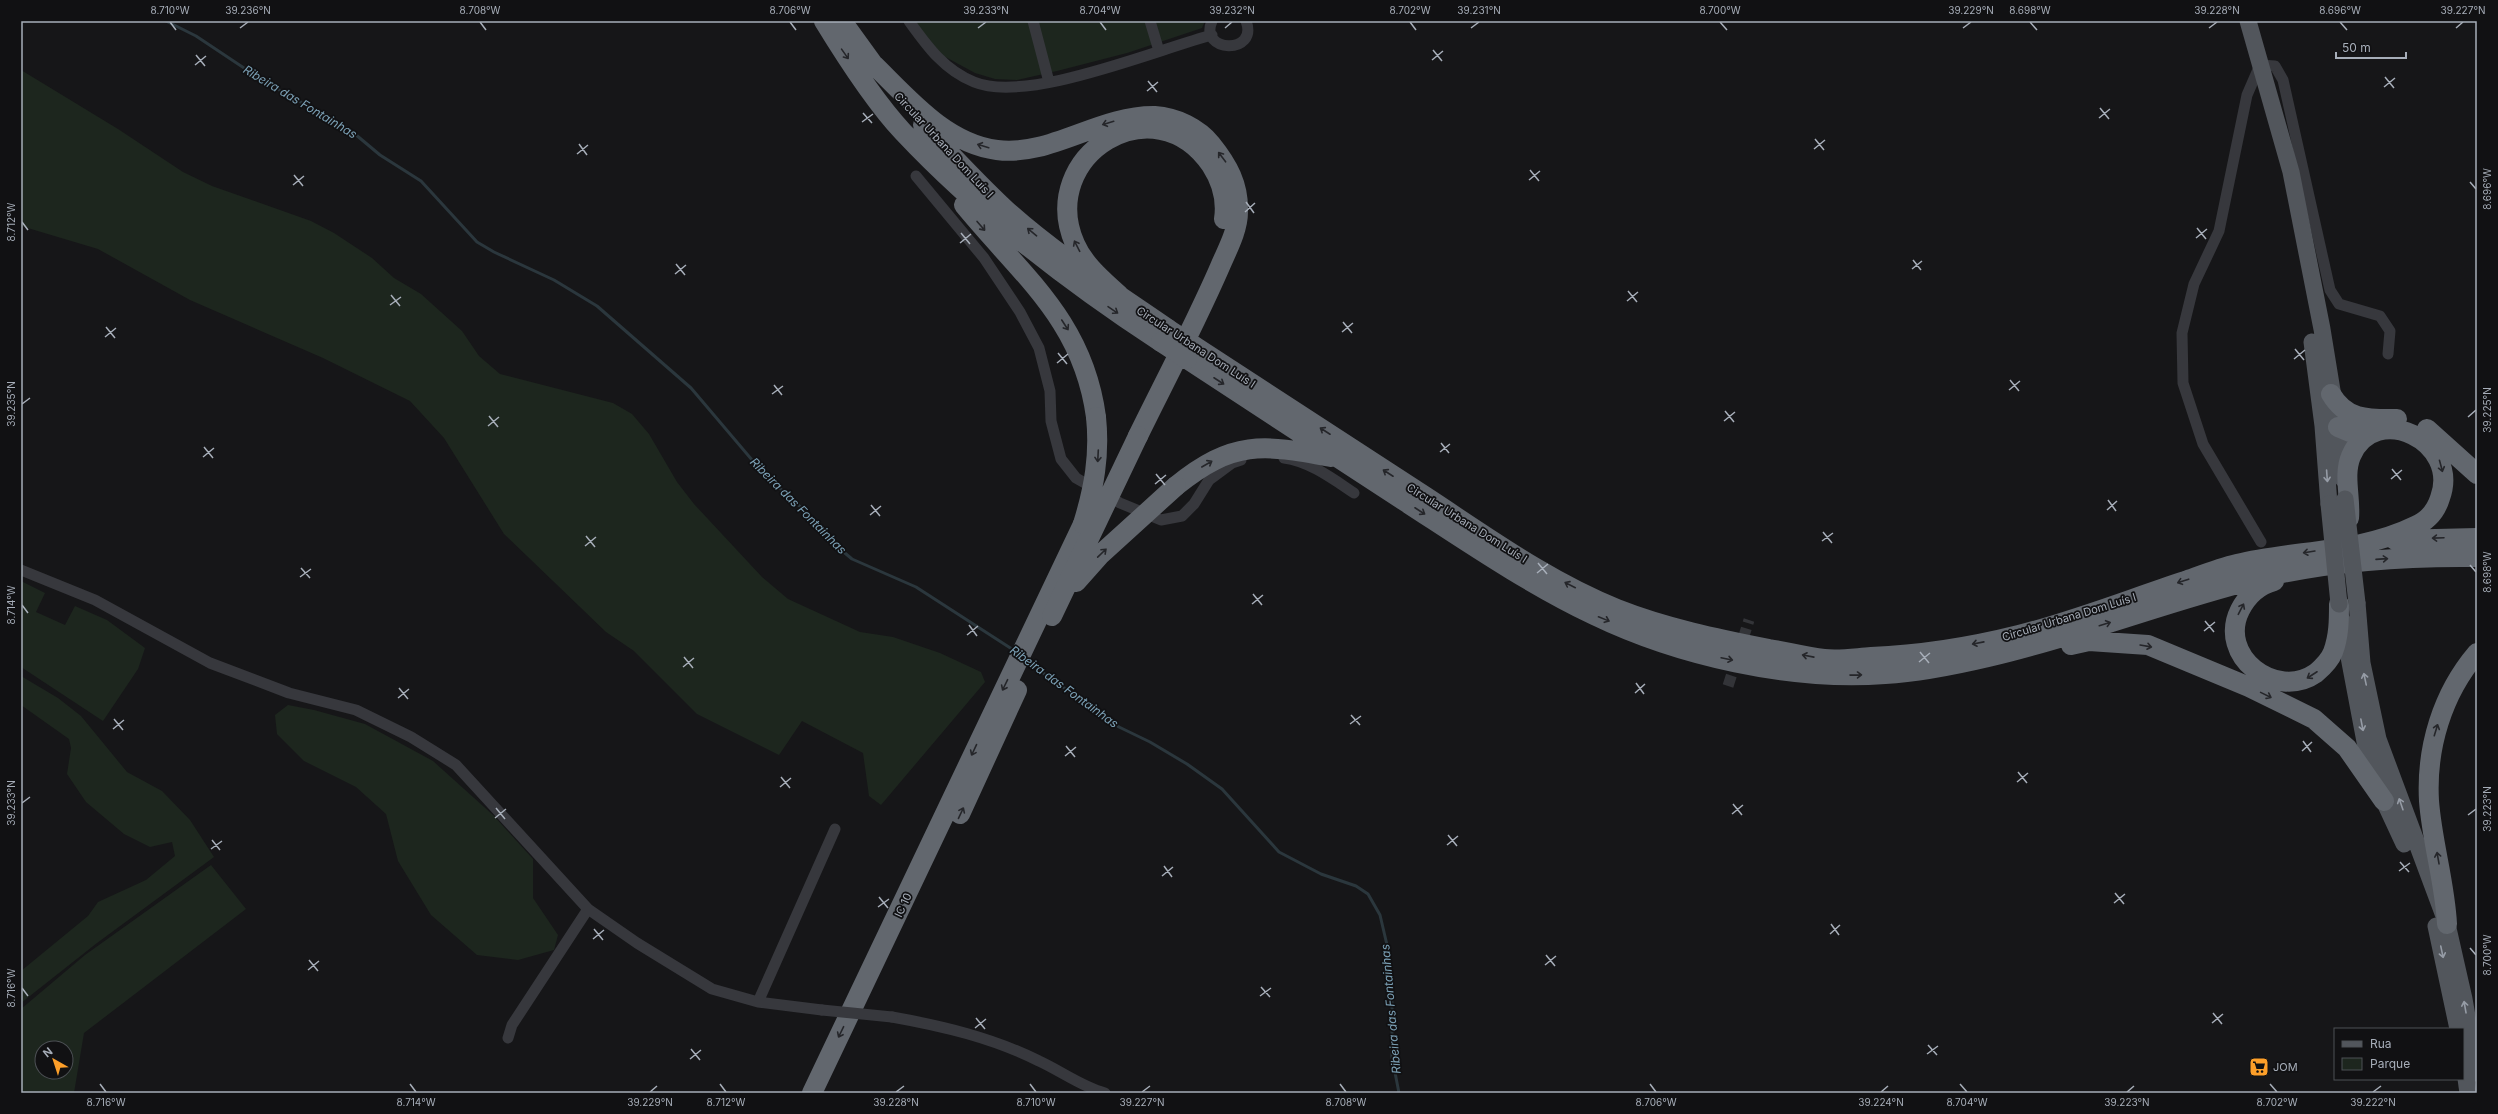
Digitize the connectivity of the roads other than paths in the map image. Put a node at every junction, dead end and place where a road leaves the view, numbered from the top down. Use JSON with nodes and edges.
{"nodes":[{"id":1,"x":824,"y":21,"type":"edge"},
{"id":2,"x":842,"y":21,"type":"edge"},
{"id":3,"x":909,"y":21,"type":"edge"},
{"id":4,"x":1033,"y":21,"type":"edge"},
{"id":5,"x":1150,"y":21,"type":"edge"},
{"id":6,"x":1212,"y":21,"type":"edge"},
{"id":7,"x":1246,"y":21,"type":"edge"},
{"id":8,"x":2248,"y":21,"type":"edge"},
{"id":9,"x":1212,"y":35,"type":"junction"},
{"id":10,"x":1160,"y":51,"type":"junction"},
{"id":11,"x":868,"y":59,"type":"junction"},
{"id":12,"x":2260,"y":65,"type":"junction"},
{"id":13,"x":1049,"y":82,"type":"junction"},
{"id":14,"x":903,"y":131,"type":"junction"},
{"id":15,"x":916,"y":176,"type":"dead end"},
{"id":16,"x":1120,"y":296,"type":"junction"},
{"id":17,"x":1164,"y":336,"type":"junction"},
{"id":18,"x":1191,"y":353,"type":"junction"},
{"id":19,"x":2314,"y":354,"type":"junction"},
{"id":20,"x":2388,"y":354,"type":"dead end"},
{"id":21,"x":2331,"y":394,"type":"junction"},
{"id":22,"x":2357,"y":418,"type":"junction"},
{"id":23,"x":2338,"y":427,"type":"junction"},
{"id":24,"x":2378,"y":430,"type":"junction"},
{"id":25,"x":1133,"y":434,"type":"junction"},
{"id":26,"x":2324,"y":447,"type":"junction"},
{"id":27,"x":1340,"y":459,"type":"junction"},
{"id":28,"x":2477,"y":474,"type":"edge"},
{"id":29,"x":1354,"y":493,"type":"dead end"},
{"id":30,"x":2337,"y":502,"type":"junction"},
{"id":31,"x":1083,"y":524,"type":"junction"},
{"id":32,"x":2348,"y":530,"type":"junction"},
{"id":33,"x":2477,"y":538,"type":"edge"},
{"id":34,"x":2375,"y":540,"type":"junction"},
{"id":35,"x":2261,"y":542,"type":"dead end"},
{"id":36,"x":2477,"y":557,"type":"edge"},
{"id":37,"x":2330,"y":566,"type":"junction"},
{"id":38,"x":21,"y":570,"type":"edge"},
{"id":39,"x":2348,"y":603,"type":"junction"},
{"id":40,"x":1052,"y":616,"type":"junction"},
{"id":41,"x":2477,"y":654,"type":"edge"},
{"id":42,"x":1928,"y":670,"type":"junction"},
{"id":43,"x":2384,"y":800,"type":"junction"},
{"id":44,"x":835,"y":829,"type":"dead end"},
{"id":45,"x":588,"y":909,"type":"junction"},
{"id":46,"x":2447,"y":924,"type":"junction"},
{"id":47,"x":758,"y":1002,"type":"junction"},
{"id":48,"x":2458,"y":1028,"type":"edge"},
{"id":49,"x":508,"y":1038,"type":"dead end"},
{"id":50,"x":2464,"y":1063,"type":"edge"},
{"id":51,"x":2477,"y":1073,"type":"edge"},
{"id":52,"x":812,"y":1093,"type":"edge"},
{"id":53,"x":827,"y":1093,"type":"edge"},
{"id":54,"x":1105,"y":1093,"type":"edge"},
{"id":55,"x":2468,"y":1093,"type":"edge"}],
"edges":[{"from":1,"to":14,"type":"highway","name":"Circular Urbana Dom Luís I","one_way":true},
{"from":2,"to":11,"type":"highway","name":"Circular Urbana Dom Luís I"},
{"from":3,"to":13,"type":"street"},
{"from":4,"to":13,"type":"street"},
{"from":5,"to":10,"type":"street"},
{"from":6,"to":9,"type":"street"},
{"from":7,"to":9,"type":"street"},
{"from":8,"to":12,"type":"main road"},
{"from":9,"to":10,"type":"street"},
{"from":10,"to":13,"type":"street"},
{"from":16,"to":11,"type":"highway","name":"Circular Urbana Dom Luís I","one_way":true},
{"from":25,"to":11,"type":"highway","number":"IC 10","one_way":true},
{"from":12,"to":19,"type":"main road"},
{"from":12,"to":20,"type":"street"},
{"from":12,"to":21,"type":"main road"},
{"from":12,"to":35,"type":"street"},
{"from":14,"to":17,"type":"highway","name":"Circular Urbana Dom Luís I","one_way":true},
{"from":14,"to":31,"type":"highway","number":"IC 10","one_way":true,"bridge":true},
{"from":15,"to":29,"type":"street"},
{"from":16,"to":17,"type":"highway","name":"Circular Urbana Dom Luís I"},
{"from":16,"to":25,"type":"highway","number":"IC 10","one_way":true},
{"from":17,"to":18,"type":"highway","name":"Circular Urbana Dom Luís I","bridge":true},
{"from":18,"to":27,"type":"highway","name":"Circular Urbana Dom Luís I","one_way":true},
{"from":34,"to":18,"type":"highway","name":"Circular Urbana Dom Luís I","one_way":true},
{"from":19,"to":23,"type":"main road"},
{"from":19,"to":26,"type":"main road"},
{"from":21,"to":22,"type":"highway"},
{"from":21,"to":23,"type":"main road"},
{"from":22,"to":23,"type":"highway"},
{"from":22,"to":28,"type":"highway"},
{"from":23,"to":24,"type":"highway"},
{"from":23,"to":26,"type":"main road"},
{"from":23,"to":30,"type":"main road"},
{"from":24,"to":32,"type":"highway"},
{"from":24,"to":34,"type":"highway","one_way":true},
{"from":25,"to":31,"type":"highway","number":"IC 10","bridge":true},
{"from":25,"to":40,"type":"highway","number":"IC 10","bridge":true},
{"from":26,"to":30,"type":"main road","one_way":true},
{"from":40,"to":27,"type":"highway","number":"IC 10","one_way":true,"bridge":true},
{"from":27,"to":42,"type":"highway","name":"Circular Urbana Dom Luís I","one_way":true},
{"from":30,"to":32,"type":"main road","bridge":true},
{"from":30,"to":39,"type":"main road","bridge":true},
{"from":31,"to":52,"type":"highway","name":"IC 10","number":"IC 10","one_way":true},
{"from":32,"to":39,"type":"main road","bridge":true},
{"from":33,"to":34,"type":"highway","one_way":true},
{"from":37,"to":36,"type":"highway","one_way":true},
{"from":39,"to":37,"type":"highway","one_way":true},
{"from":42,"to":37,"type":"highway","name":"Circular Urbana Dom Luís I","one_way":true},
{"from":38,"to":45,"type":"street"},
{"from":39,"to":43,"type":"main road","one_way":true},
{"from":46,"to":39,"type":"main road","one_way":true},
{"from":53,"to":40,"type":"highway","number":"IC 10","one_way":true},
{"from":46,"to":41,"type":"highway","one_way":true},
{"from":42,"to":43,"type":"highway","one_way":true},
{"from":43,"to":48,"type":"main road","one_way":true},
{"from":44,"to":47,"type":"street"},
{"from":45,"to":47,"type":"street"},
{"from":45,"to":49,"type":"street"},
{"from":51,"to":46,"type":"main road","one_way":true},
{"from":47,"to":54,"type":"street","bridge":true},
{"from":50,"to":55,"type":"main road"}]}
